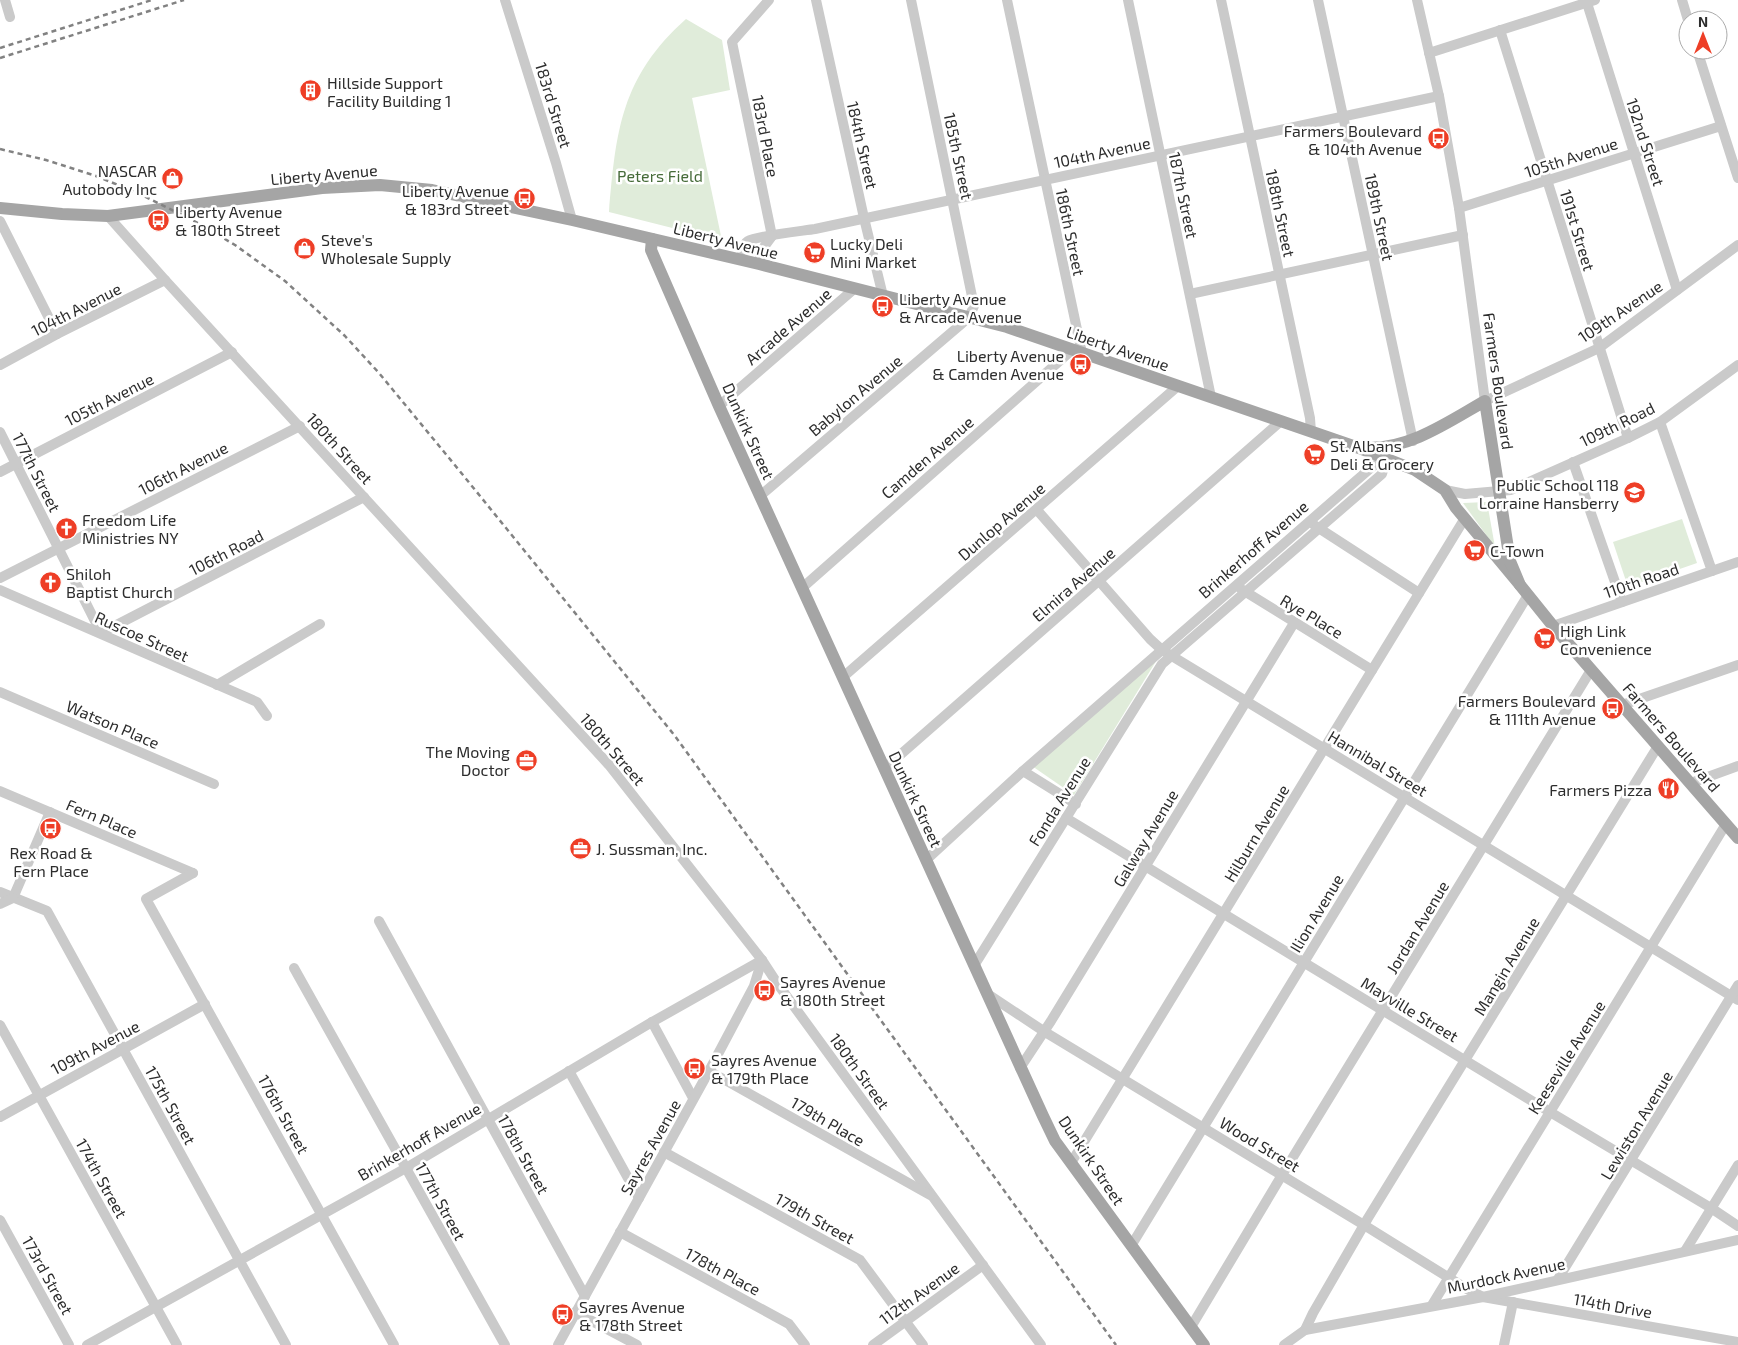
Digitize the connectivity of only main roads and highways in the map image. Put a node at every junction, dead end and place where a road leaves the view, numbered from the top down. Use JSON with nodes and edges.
{"nodes":[{"id":1,"x":0,"y":208,"type":"edge"},
{"id":2,"x":652,"y":239,"type":"junction"},
{"id":3,"x":1359,"y":448,"type":"junction"},
{"id":4,"x":1524,"y":590,"type":"junction"},
{"id":5,"x":1738,"y":838,"type":"edge"},
{"id":6,"x":1204,"y":1345,"type":"edge"}],
"edges":[{"from":1,"to":2,"type":"main road","name":"Liberty Avenue"},
{"from":2,"to":3,"type":"main road","name":"Liberty Avenue"},
{"from":2,"to":6,"type":"main road","name":"Dunkirk Street"},
{"from":3,"to":4,"type":"main road","name":"Liberty Avenue"},
{"from":3,"to":4,"type":"main road","name":"Farmers Boulevard"},
{"from":4,"to":5,"type":"main road","name":"Farmers Boulevard"}]}
